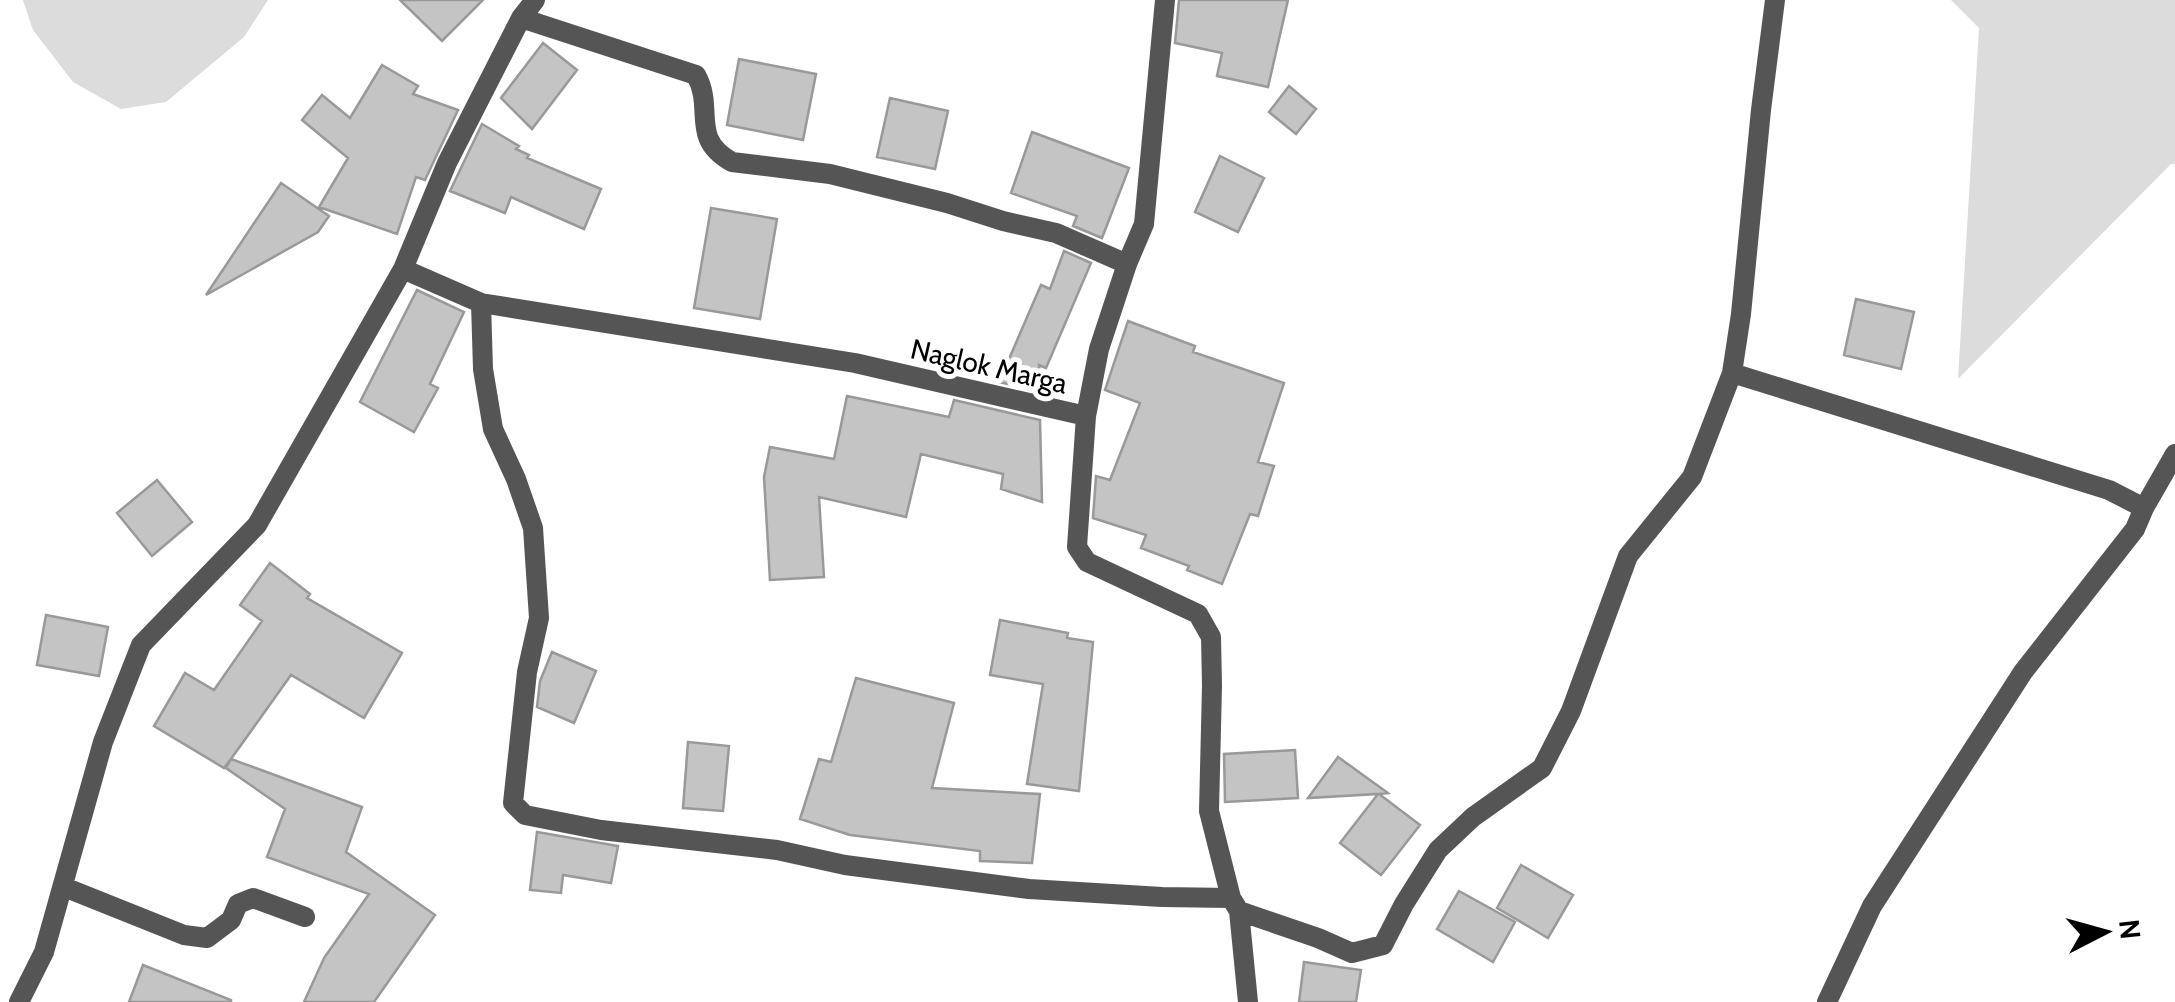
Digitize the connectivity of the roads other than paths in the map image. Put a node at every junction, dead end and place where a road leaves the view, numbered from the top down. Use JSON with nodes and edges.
{"nodes":[{"id":1,"x":535,"y":0,"type":"edge"},
{"id":2,"x":1165,"y":0,"type":"edge"},
{"id":3,"x":1775,"y":0,"type":"edge"},
{"id":4,"x":520,"y":18,"type":"junction"},
{"id":5,"x":1128,"y":264,"type":"junction"},
{"id":6,"x":403,"y":270,"type":"junction"},
{"id":7,"x":481,"y":303,"type":"junction"},
{"id":8,"x":1732,"y":373,"type":"junction"},
{"id":9,"x":1086,"y":416,"type":"junction"},
{"id":10,"x":2175,"y":454,"type":"edge"},
{"id":11,"x":2144,"y":508,"type":"junction"},
{"id":12,"x":64,"y":887,"type":"junction"},
{"id":13,"x":1235,"y":904,"type":"junction"},
{"id":14,"x":306,"y":917,"type":"dead end"},
{"id":15,"x":19,"y":1002,"type":"edge"},
{"id":16,"x":1248,"y":1002,"type":"edge"},
{"id":17,"x":1826,"y":1002,"type":"edge"}],
"edges":[{"from":1,"to":4,"type":"street"},
{"from":2,"to":5,"type":"street"},
{"from":3,"to":8,"type":"street"},
{"from":4,"to":5,"type":"street"},
{"from":4,"to":6,"type":"street"},
{"from":5,"to":9,"type":"street"},
{"from":6,"to":7,"type":"street","name":"Naglok Marga"},
{"from":6,"to":12,"type":"street"},
{"from":7,"to":9,"type":"street","name":"Naglok Marga"},
{"from":7,"to":13,"type":"street"},
{"from":8,"to":11,"type":"street"},
{"from":8,"to":13,"type":"street"},
{"from":9,"to":13,"type":"street","name":"Naglok Marga"},
{"from":10,"to":11,"type":"street"},
{"from":11,"to":17,"type":"street"},
{"from":12,"to":14,"type":"street"},
{"from":12,"to":15,"type":"street"},
{"from":13,"to":16,"type":"street","name":"Naglok Marga"}]}
